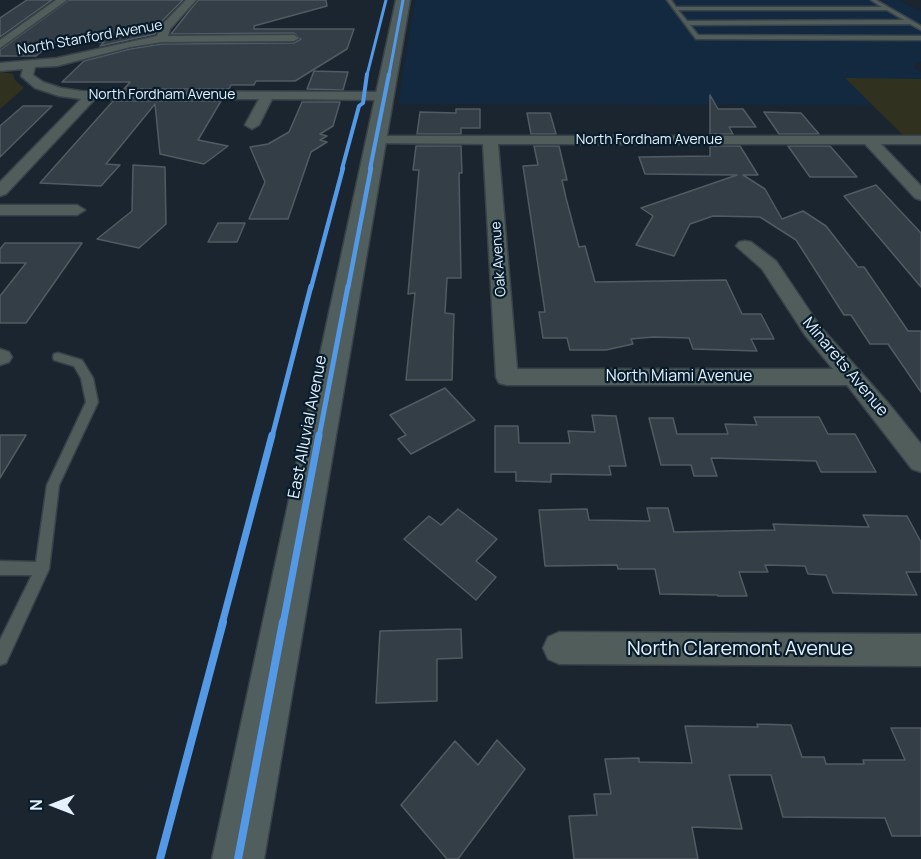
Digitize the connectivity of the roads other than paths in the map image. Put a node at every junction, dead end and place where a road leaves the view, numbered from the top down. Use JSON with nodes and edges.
{"nodes":[{"id":1,"x":62,"y":0,"type":"edge"},
{"id":2,"x":191,"y":0,"type":"edge"},
{"id":3,"x":403,"y":0,"type":"edge"},
{"id":4,"x":669,"y":0,"type":"edge"},
{"id":5,"x":873,"y":0,"type":"edge"},
{"id":6,"x":675,"y":8,"type":"junction"},
{"id":7,"x":888,"y":9,"type":"junction"},
{"id":8,"x":911,"y":22,"type":"junction"},
{"id":9,"x":685,"y":23,"type":"junction"},
{"id":10,"x":921,"y":28,"type":"edge"},
{"id":11,"x":294,"y":38,"type":"dead end"},
{"id":12,"x":921,"y":38,"type":"edge"},
{"id":13,"x":162,"y":39,"type":"junction"},
{"id":14,"x":0,"y":45,"type":"edge"},
{"id":15,"x":28,"y":66,"type":"junction"},
{"id":16,"x":0,"y":67,"type":"edge"},
{"id":17,"x":92,"y":95,"type":"junction"},
{"id":18,"x":267,"y":96,"type":"junction"},
{"id":19,"x":384,"y":96,"type":"junction"},
{"id":20,"x":252,"y":125,"type":"dead end"},
{"id":21,"x":377,"y":140,"type":"junction"},
{"id":22,"x":490,"y":140,"type":"junction"},
{"id":23,"x":869,"y":140,"type":"junction"},
{"id":24,"x":921,"y":140,"type":"edge"},
{"id":25,"x":0,"y":191,"type":"edge"},
{"id":26,"x":921,"y":195,"type":"edge"},
{"id":27,"x":0,"y":210,"type":"edge"},
{"id":28,"x":77,"y":210,"type":"dead end"},
{"id":29,"x":745,"y":246,"type":"dead end"},
{"id":30,"x":58,"y":357,"type":"dead end"},
{"id":31,"x":507,"y":377,"type":"joint"},
{"id":32,"x":851,"y":377,"type":"junction"},
{"id":33,"x":921,"y":462,"type":"edge"},
{"id":34,"x":0,"y":568,"type":"edge"},
{"id":35,"x":42,"y":569,"type":"junction"},
{"id":36,"x":559,"y":648,"type":"dead end"},
{"id":37,"x":921,"y":650,"type":"edge"},
{"id":38,"x":0,"y":657,"type":"edge"},
{"id":39,"x":238,"y":859,"type":"edge"}],
"edges":[{"from":1,"to":14,"type":"street"},
{"from":2,"to":13,"type":"street"},
{"from":3,"to":19,"type":"street","name":"East Alluvial Avenue"},
{"from":4,"to":6,"type":"lane"},
{"from":5,"to":7,"type":"lane"},
{"from":6,"to":7,"type":"lane"},
{"from":6,"to":9,"type":"lane"},
{"from":7,"to":8,"type":"lane"},
{"from":8,"to":9,"type":"lane"},
{"from":8,"to":10,"type":"lane"},
{"from":9,"to":12,"type":"lane"},
{"from":11,"to":13,"type":"street","name":"North Stanford Avenue"},
{"from":13,"to":15,"type":"street","name":"North Stanford Avenue"},
{"from":15,"to":16,"type":"street","name":"North Stanford Avenue"},
{"from":15,"to":17,"type":"street","name":"North Fordham Avenue"},
{"from":17,"to":18,"type":"street","name":"North Fordham Avenue"},
{"from":17,"to":25,"type":"street"},
{"from":18,"to":19,"type":"street","name":"North Fordham Avenue"},
{"from":18,"to":20,"type":"street"},
{"from":19,"to":21,"type":"street","name":"East Alluvial Avenue"},
{"from":21,"to":22,"type":"street","name":"North Fordham Avenue"},
{"from":21,"to":39,"type":"street","name":"East Alluvial Avenue"},
{"from":22,"to":23,"type":"street","name":"North Fordham Avenue"},
{"from":22,"to":31,"type":"street","name":"Oak Avenue"},
{"from":23,"to":24,"type":"street","name":"North Fordham Avenue"},
{"from":23,"to":26,"type":"street"},
{"from":27,"to":28,"type":"street"},
{"from":29,"to":32,"type":"street","name":"Minarets Avenue"},
{"from":30,"to":35,"type":"lane"},
{"from":31,"to":32,"type":"street","name":"North Miami Avenue"},
{"from":32,"to":33,"type":"street","name":"Minarets Avenue"},
{"from":34,"to":35,"type":"lane"},
{"from":35,"to":38,"type":"lane"},
{"from":36,"to":37,"type":"street","name":"North Claremont Avenue"}]}
